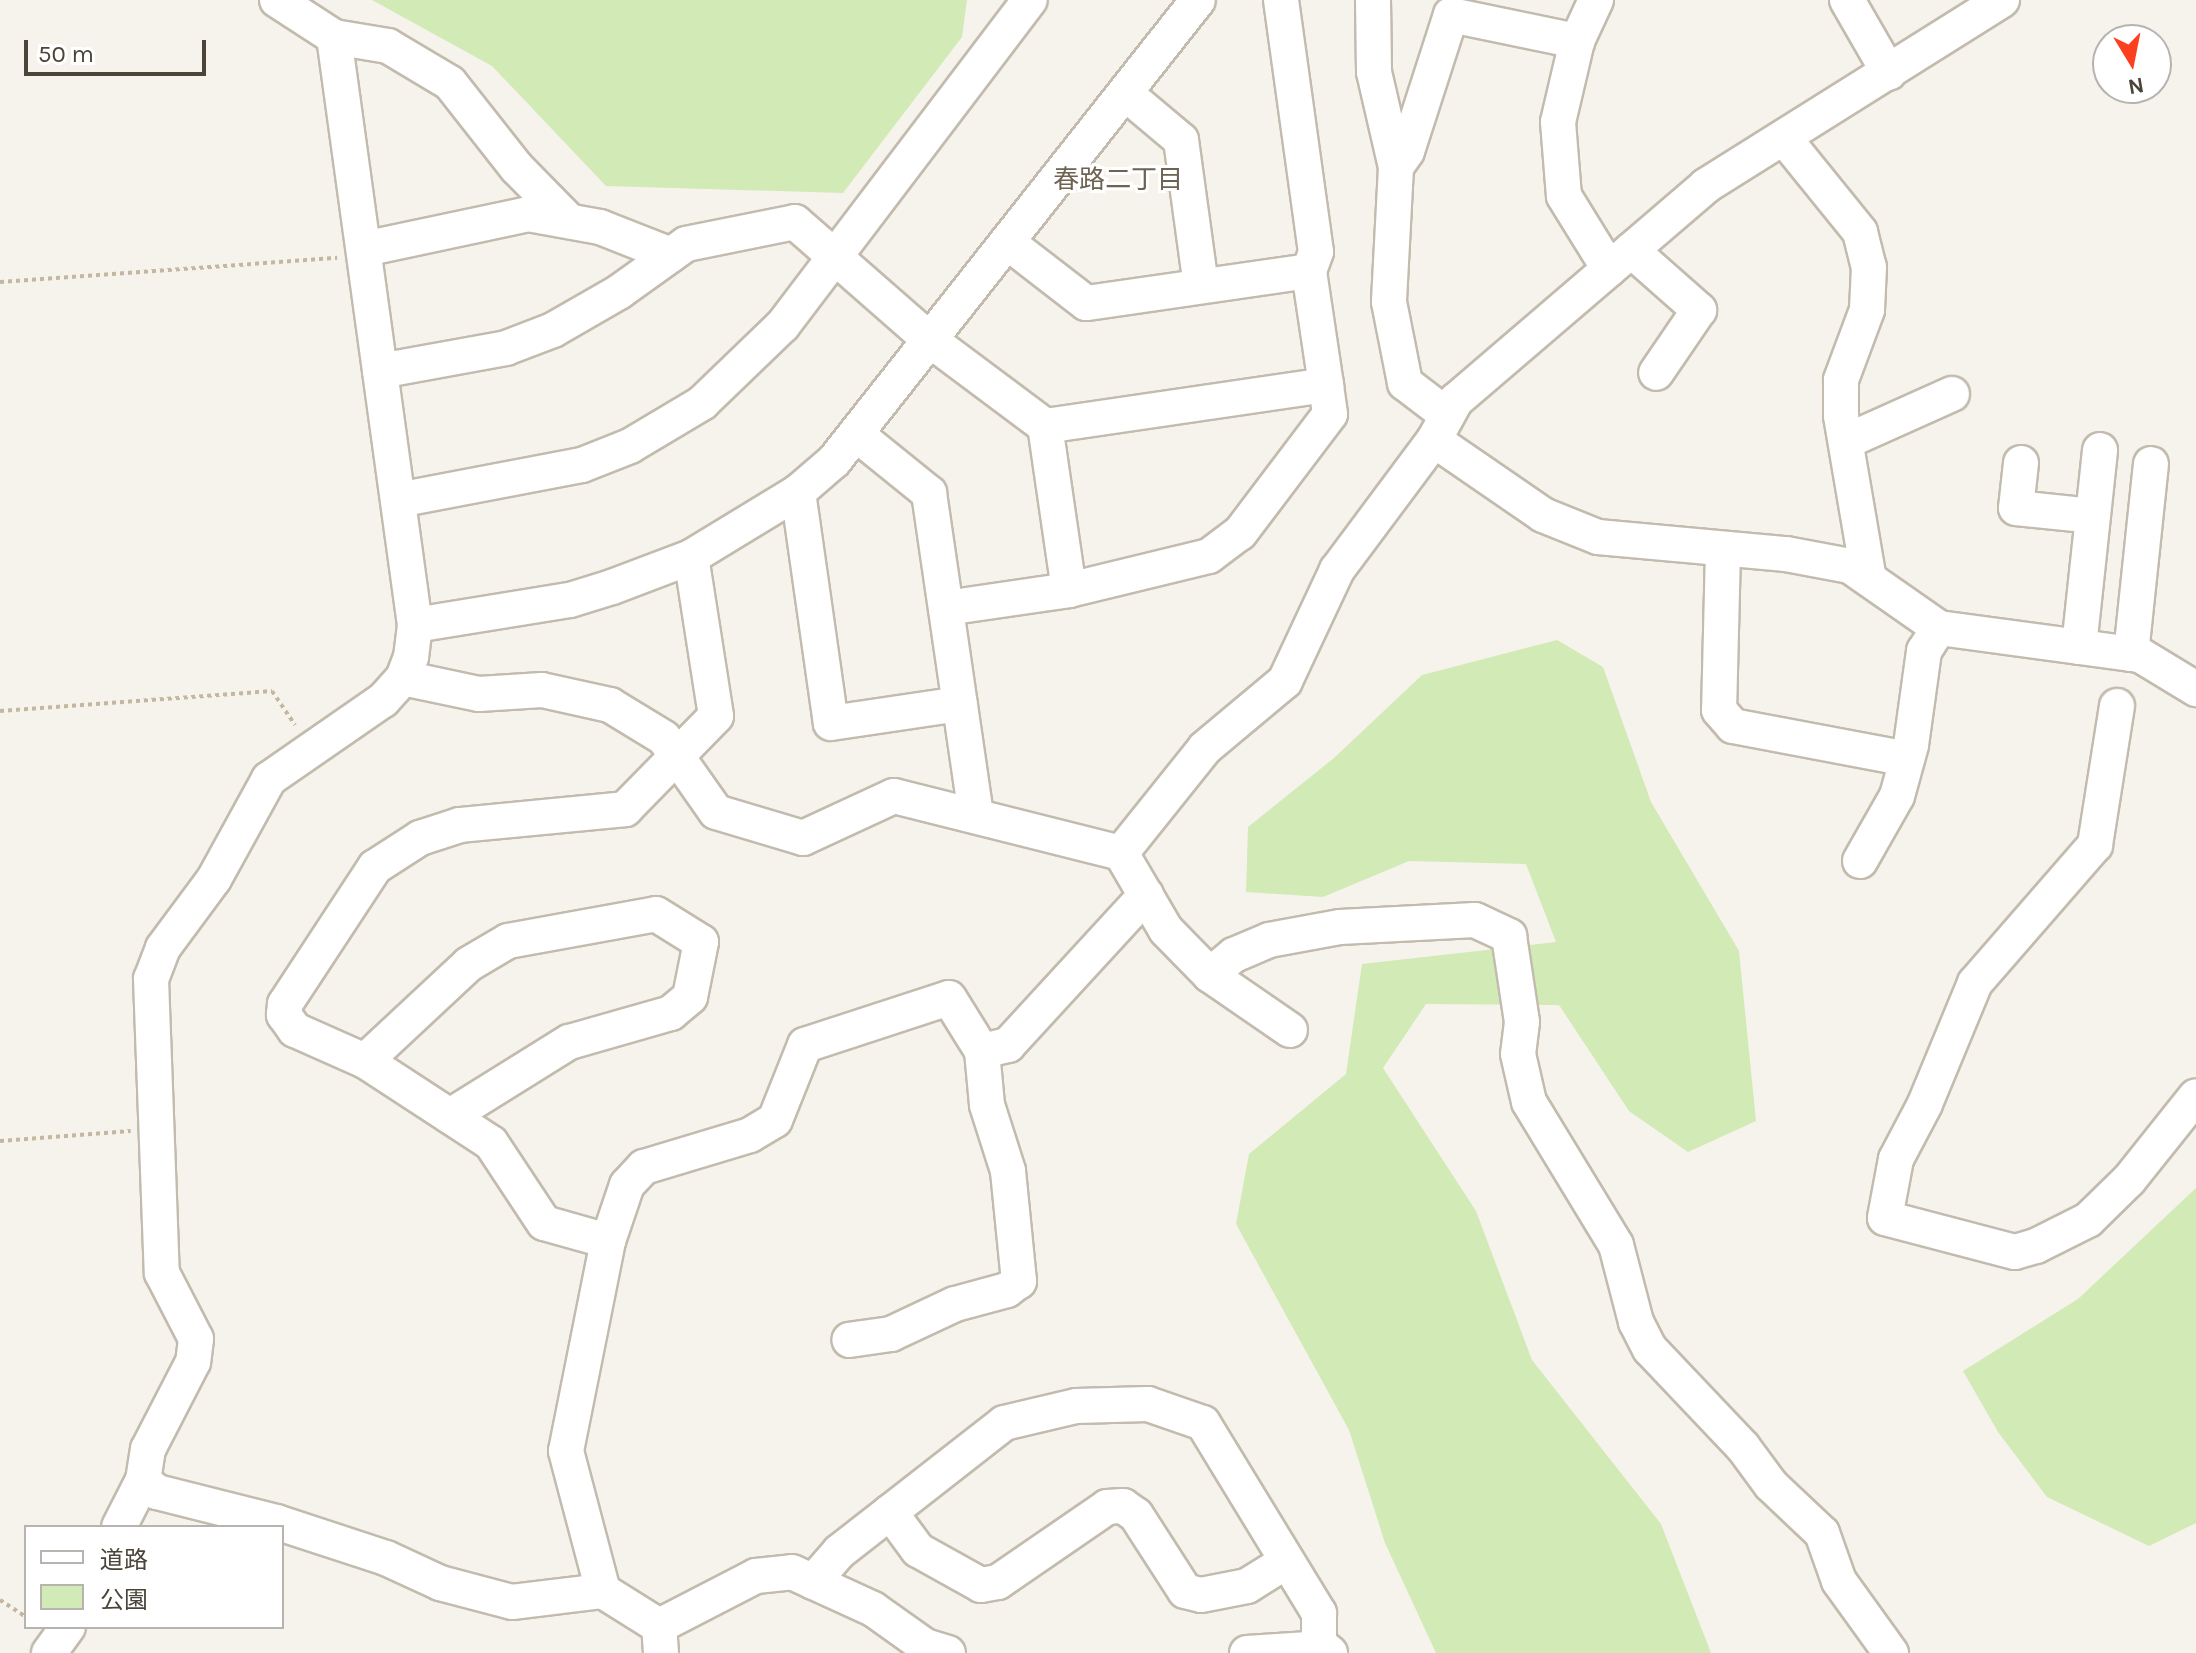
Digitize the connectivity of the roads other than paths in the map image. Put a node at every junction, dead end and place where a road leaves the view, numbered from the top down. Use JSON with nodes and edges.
{"nodes":[{"id":1,"x":277,"y":0,"type":"edge"},
{"id":2,"x":1030,"y":0,"type":"edge"},
{"id":3,"x":1198,"y":0,"type":"edge"},
{"id":4,"x":1281,"y":0,"type":"edge"},
{"id":5,"x":1373,"y":0,"type":"edge"},
{"id":6,"x":1596,"y":0,"type":"edge"},
{"id":7,"x":1847,"y":0,"type":"edge"},
{"id":8,"x":2002,"y":0,"type":"edge"},
{"id":9,"x":334,"y":37,"type":"junction"},
{"id":10,"x":1577,"y":41,"type":"junction"},
{"id":11,"x":1889,"y":73,"type":"junction"},
{"id":12,"x":1125,"y":93,"type":"junction"},
{"id":13,"x":1784,"y":138,"type":"junction"},
{"id":14,"x":1396,"y":167,"type":"junction"},
{"id":15,"x":569,"y":221,"type":"junction"},
{"id":16,"x":1007,"y":242,"type":"junction"},
{"id":17,"x":364,"y":253,"type":"junction"},
{"id":18,"x":671,"y":255,"type":"junction"},
{"id":19,"x":835,"y":257,"type":"junction"},
{"id":20,"x":1620,"y":259,"type":"junction"},
{"id":21,"x":1309,"y":271,"type":"junction"},
{"id":22,"x":1201,"y":286,"type":"junction"},
{"id":23,"x":930,"y":340,"type":"junction"},
{"id":24,"x":380,"y":371,"type":"junction"},
{"id":25,"x":1656,"y":373,"type":"dead end"},
{"id":26,"x":1326,"y":385,"type":"junction"},
{"id":27,"x":1952,"y":394,"type":"dead end"},
{"id":28,"x":1045,"y":426,"type":"junction"},
{"id":29,"x":1440,"y":428,"type":"junction"},
{"id":30,"x":856,"y":434,"type":"junction"},
{"id":31,"x":1847,"y":441,"type":"junction"},
{"id":32,"x":2100,"y":450,"type":"dead end"},
{"id":33,"x":2021,"y":463,"type":"dead end"},
{"id":34,"x":2151,"y":464,"type":"dead end"},
{"id":35,"x":798,"y":492,"type":"junction"},
{"id":36,"x":398,"y":500,"type":"junction"},
{"id":37,"x":2092,"y":523,"type":"junction"},
{"id":38,"x":2144,"y":536,"type":"junction"},
{"id":39,"x":1723,"y":550,"type":"junction"},
{"id":40,"x":691,"y":557,"type":"junction"},
{"id":41,"x":1869,"y":579,"type":"junction"},
{"id":42,"x":1069,"y":590,"type":"junction"},
{"id":43,"x":946,"y":608,"type":"junction"},
{"id":44,"x":415,"y":625,"type":"junction"},
{"id":45,"x":1939,"y":628,"type":"junction"},
{"id":46,"x":2079,"y":647,"type":"junction"},
{"id":47,"x":2131,"y":654,"type":"junction"},
{"id":48,"x":403,"y":678,"type":"junction"},
{"id":49,"x":2196,"y":689,"type":"edge"},
{"id":50,"x":960,"y":704,"type":"junction"},
{"id":51,"x":2117,"y":706,"type":"dead end"},
{"id":52,"x":677,"y":756,"type":"junction"},
{"id":53,"x":1907,"y":759,"type":"junction"},
{"id":54,"x":976,"y":816,"type":"junction"},
{"id":55,"x":1121,"y":853,"type":"junction"},
{"id":56,"x":1860,"y":861,"type":"dead end"},
{"id":57,"x":1146,"y":895,"type":"junction"},
{"id":58,"x":1210,"y":975,"type":"junction"},
{"id":59,"x":1290,"y":1030,"type":"dead end"},
{"id":60,"x":982,"y":1051,"type":"junction"},
{"id":61,"x":365,"y":1061,"type":"junction"},
{"id":62,"x":2196,"y":1096,"type":"edge"},
{"id":63,"x":450,"y":1116,"type":"junction"},
{"id":64,"x":608,"y":1241,"type":"junction"},
{"id":65,"x":849,"y":1340,"type":"dead end"},
{"id":66,"x":143,"y":1480,"type":"junction"},
{"id":67,"x":890,"y":1512,"type":"junction"},
{"id":68,"x":120,"y":1525,"type":"edge"},
{"id":69,"x":1287,"y":1561,"type":"junction"},
{"id":70,"x":813,"y":1582,"type":"junction"},
{"id":71,"x":603,"y":1591,"type":"junction"},
{"id":72,"x":67,"y":1629,"type":"edge"},
{"id":73,"x":660,"y":1639,"type":"edge"},
{"id":74,"x":1325,"y":1650,"type":"edge"},
{"id":75,"x":49,"y":1653,"type":"edge"},
{"id":76,"x":948,"y":1653,"type":"edge"},
{"id":77,"x":1247,"y":1653,"type":"edge"},
{"id":78,"x":1891,"y":1653,"type":"edge"}],
"edges":[{"from":1,"to":9,"type":"street"},
{"from":2,"to":19,"type":"street"},
{"from":3,"to":12,"type":"street"},
{"from":4,"to":21,"type":"street"},
{"from":5,"to":14,"type":"street"},
{"from":6,"to":10,"type":"street"},
{"from":7,"to":11,"type":"street"},
{"from":8,"to":11,"type":"street"},
{"from":9,"to":15,"type":"street"},
{"from":9,"to":17,"type":"street"},
{"from":10,"to":14,"type":"street"},
{"from":10,"to":20,"type":"street"},
{"from":11,"to":13,"type":"street"},
{"from":12,"to":16,"type":"street"},
{"from":12,"to":22,"type":"street"},
{"from":13,"to":20,"type":"street"},
{"from":13,"to":31,"type":"street"},
{"from":14,"to":29,"type":"street"},
{"from":15,"to":17,"type":"street"},
{"from":15,"to":18,"type":"street"},
{"from":16,"to":22,"type":"street"},
{"from":16,"to":23,"type":"street"},
{"from":17,"to":24,"type":"street"},
{"from":18,"to":19,"type":"street"},
{"from":18,"to":24,"type":"street"},
{"from":19,"to":23,"type":"street"},
{"from":19,"to":36,"type":"street"},
{"from":20,"to":25,"type":"street"},
{"from":20,"to":29,"type":"street"},
{"from":21,"to":22,"type":"street"},
{"from":21,"to":26,"type":"street"},
{"from":23,"to":28,"type":"street"},
{"from":23,"to":30,"type":"street"},
{"from":24,"to":36,"type":"street"},
{"from":26,"to":28,"type":"street"},
{"from":26,"to":42,"type":"street"},
{"from":27,"to":31,"type":"street"},
{"from":28,"to":42,"type":"street"},
{"from":29,"to":39,"type":"street"},
{"from":29,"to":55,"type":"street"},
{"from":30,"to":35,"type":"street"},
{"from":30,"to":43,"type":"street"},
{"from":31,"to":41,"type":"street"},
{"from":32,"to":37,"type":"street"},
{"from":33,"to":37,"type":"street"},
{"from":34,"to":38,"type":"street"},
{"from":35,"to":40,"type":"street"},
{"from":35,"to":50,"type":"street"},
{"from":36,"to":44,"type":"street"},
{"from":37,"to":38,"type":"street"},
{"from":37,"to":46,"type":"street"},
{"from":38,"to":47,"type":"street"},
{"from":39,"to":41,"type":"street"},
{"from":39,"to":53,"type":"street"},
{"from":40,"to":44,"type":"street"},
{"from":40,"to":52,"type":"street"},
{"from":41,"to":45,"type":"street"},
{"from":42,"to":43,"type":"street"},
{"from":43,"to":50,"type":"street"},
{"from":44,"to":48,"type":"street"},
{"from":45,"to":46,"type":"street"},
{"from":45,"to":53,"type":"street"},
{"from":46,"to":47,"type":"street"},
{"from":47,"to":49,"type":"street"},
{"from":48,"to":52,"type":"street"},
{"from":48,"to":66,"type":"street"},
{"from":50,"to":54,"type":"street"},
{"from":51,"to":62,"type":"street"},
{"from":52,"to":54,"type":"street"},
{"from":52,"to":61,"type":"street"},
{"from":53,"to":56,"type":"street"},
{"from":54,"to":55,"type":"street"},
{"from":55,"to":57,"type":"street"},
{"from":57,"to":58,"type":"street"},
{"from":57,"to":60,"type":"street"},
{"from":58,"to":59,"type":"street"},
{"from":58,"to":78,"type":"street"},
{"from":60,"to":64,"type":"street"},
{"from":60,"to":65,"type":"street"},
{"from":61,"to":63,"type":"street"},
{"from":61,"to":63,"type":"street"},
{"from":63,"to":64,"type":"street"},
{"from":64,"to":71,"type":"street"},
{"from":66,"to":68,"type":"street"},
{"from":66,"to":71,"type":"street"},
{"from":67,"to":69,"type":"street"},
{"from":67,"to":69,"type":"street"},
{"from":67,"to":70,"type":"street"},
{"from":69,"to":74,"type":"street"},
{"from":70,"to":73,"type":"street"},
{"from":70,"to":76,"type":"street"},
{"from":71,"to":73,"type":"street"},
{"from":72,"to":75,"type":"street"},
{"from":74,"to":77,"type":"street"}]}
